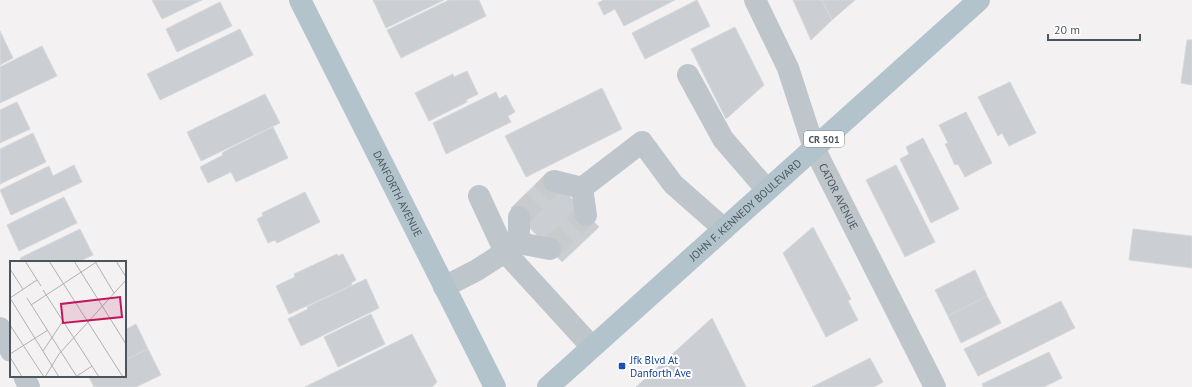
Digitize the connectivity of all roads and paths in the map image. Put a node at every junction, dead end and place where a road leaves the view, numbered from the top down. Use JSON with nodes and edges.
{"nodes":[{"id":1,"x":300,"y":0,"type":"edge"},
{"id":2,"x":755,"y":0,"type":"edge"},
{"id":3,"x":979,"y":0,"type":"edge"},
{"id":4,"x":688,"y":75,"type":"dead end"},
{"id":5,"x":814,"y":148,"type":"junction"},
{"id":6,"x":554,"y":181,"type":"dead end"},
{"id":7,"x":582,"y":188,"type":"junction"},
{"id":8,"x":768,"y":190,"type":"junction"},
{"id":9,"x":479,"y":196,"type":"dead end"},
{"id":10,"x":586,"y":215,"type":"dead end"},
{"id":11,"x":519,"y":217,"type":"tunnel mouth"},
{"id":12,"x":724,"y":229,"type":"junction"},
{"id":13,"x":512,"y":248,"type":"junction"},
{"id":14,"x":550,"y":249,"type":"tunnel mouth"},
{"id":15,"x":444,"y":287,"type":"junction"},
{"id":16,"x":0,"y":328,"type":"edge"},
{"id":17,"x":592,"y":347,"type":"junction"},
{"id":18,"x":10,"y":348,"type":"edge"},
{"id":19,"x":10,"y":351,"type":"edge"},
{"id":20,"x":0,"y":362,"type":"edge"},
{"id":21,"x":24,"y":377,"type":"edge"},
{"id":22,"x":29,"y":387,"type":"edge"},
{"id":23,"x":495,"y":387,"type":"edge"},
{"id":24,"x":548,"y":387,"type":"edge"},
{"id":25,"x":935,"y":387,"type":"edge"}],
"edges":[{"from":1,"to":15,"type":"main road","name":"DANFORTH AVENUE"},
{"from":2,"to":5,"type":"street","name":"CATOR AVENUE"},
{"from":3,"to":5,"type":"main road","name":"JOHN F. KENNEDY BOULEVARD","number":"CR 501"},
{"from":4,"to":8,"type":"street"},
{"from":5,"to":8,"type":"main road","name":"JOHN F. KENNEDY BOULEVARD","number":"CR 501"},
{"from":5,"to":25,"type":"street","name":"CATOR AVENUE"},
{"from":6,"to":7,"type":"street"},
{"from":7,"to":10,"type":"street"},
{"from":7,"to":12,"type":"street"},
{"from":8,"to":12,"type":"main road","name":"JOHN F. KENNEDY BOULEVARD","number":"CR 501"},
{"from":9,"to":13,"type":"street"},
{"from":11,"to":13,"type":"street"},
{"from":12,"to":17,"type":"main road","name":"JOHN F. KENNEDY BOULEVARD","number":"CR 501"},
{"from":13,"to":14,"type":"street"},
{"from":13,"to":15,"type":"street"},
{"from":13,"to":17,"type":"street"},
{"from":15,"to":23,"type":"main road","name":"DANFORTH AVENUE"},
{"from":16,"to":18,"type":"street"},
{"from":17,"to":24,"type":"main road","name":"JOHN F. KENNEDY BOULEVARD","number":"CR 501"},
{"from":19,"to":20,"type":"street"},
{"from":21,"to":22,"type":"street"}]}
